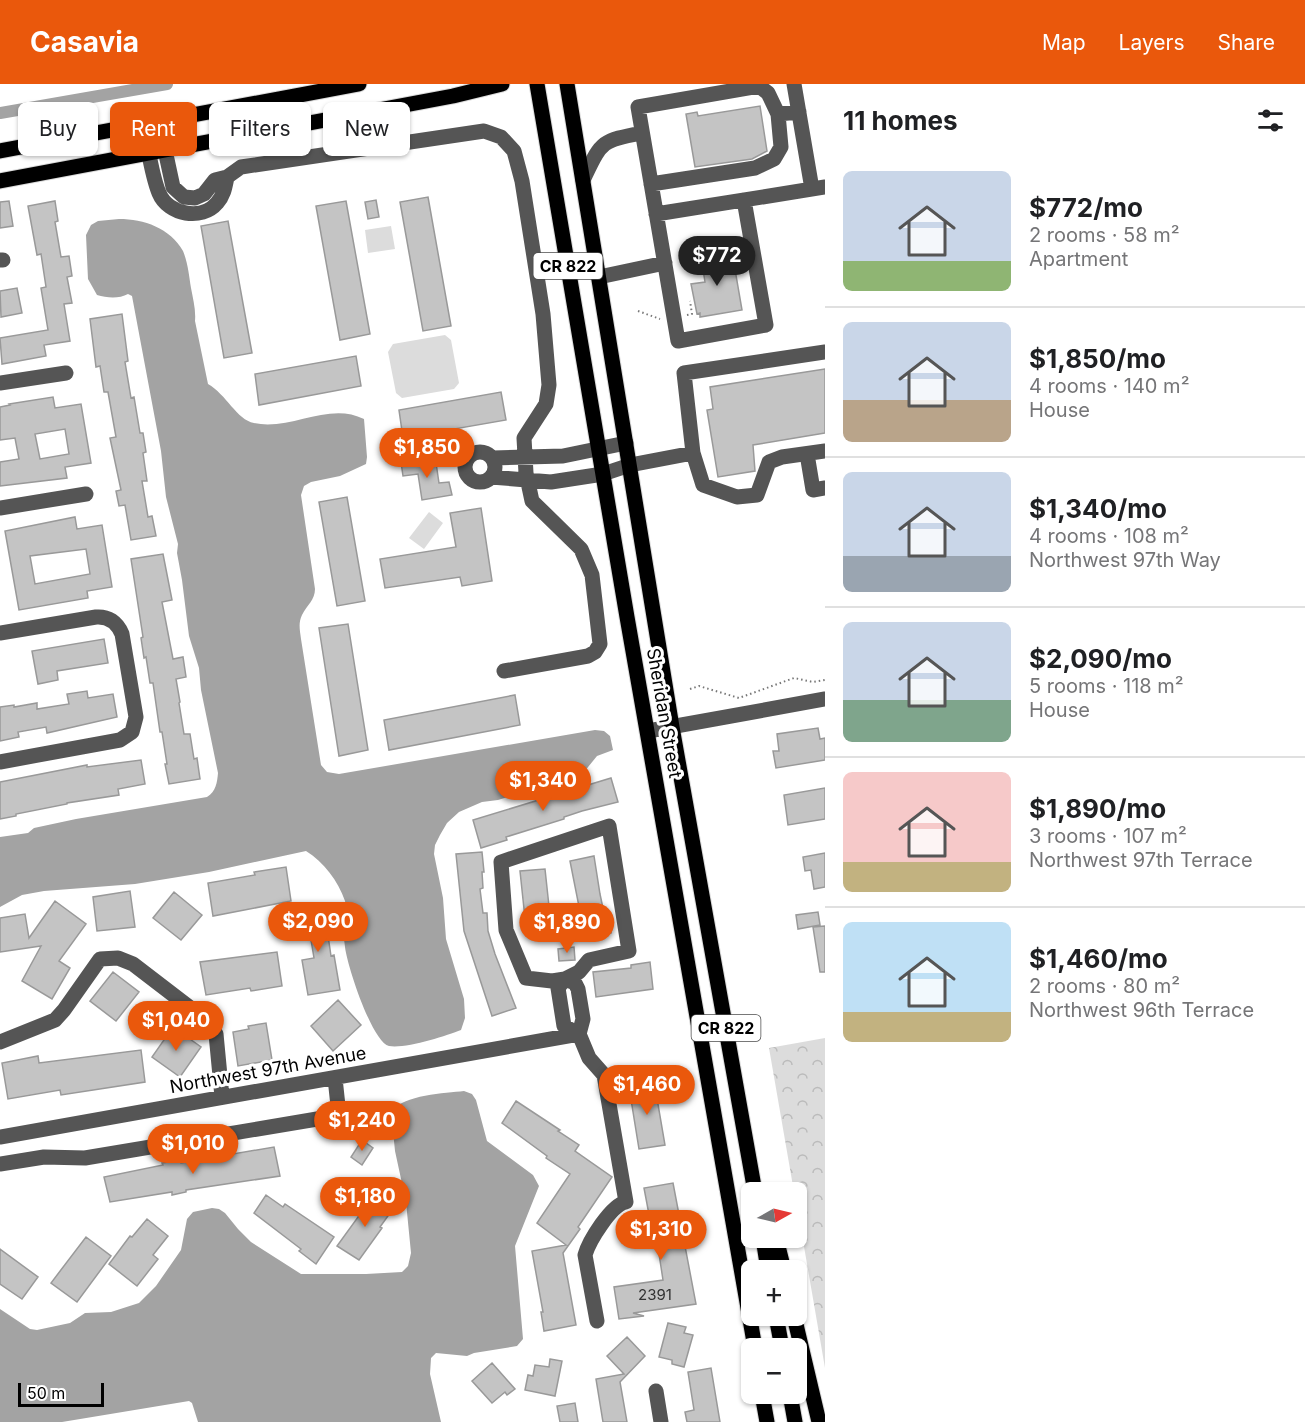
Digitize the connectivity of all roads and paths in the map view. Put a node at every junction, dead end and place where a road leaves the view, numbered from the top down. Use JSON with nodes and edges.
{"nodes":[{"id":1,"x":359,"y":84,"type":"edge"},
{"id":2,"x":502,"y":84,"type":"edge"},
{"id":3,"x":537,"y":84,"type":"edge"},
{"id":4,"x":567,"y":84,"type":"edge"},
{"id":5,"x":794,"y":84,"type":"edge"},
{"id":6,"x":799,"y":112,"type":"junction"},
{"id":7,"x":778,"y":114,"type":"junction"},
{"id":8,"x":197,"y":115,"type":"edge"},
{"id":9,"x":110,"y":130,"type":"edge"},
{"id":10,"x":642,"y":133,"type":"junction"},
{"id":11,"x":197,"y":144,"type":"edge"},
{"id":12,"x":0,"y":152,"type":"edge"},
{"id":13,"x":134,"y":156,"type":"edge"},
{"id":14,"x":151,"y":156,"type":"edge"},
{"id":15,"x":167,"y":156,"type":"edge"},
{"id":16,"x":227,"y":177,"type":"junction"},
{"id":17,"x":583,"y":180,"type":"junction"},
{"id":18,"x":0,"y":181,"type":"edge"},
{"id":19,"x":651,"y":184,"type":"junction"},
{"id":20,"x":819,"y":188,"type":"edge"},
{"id":21,"x":744,"y":200,"type":"junction"},
{"id":22,"x":656,"y":214,"type":"junction"},
{"id":23,"x":665,"y":263,"type":"junction"},
{"id":24,"x":599,"y":277,"type":"junction"},
{"id":25,"x":639,"y":311,"type":"dead end"},
{"id":26,"x":669,"y":318,"type":"dead end"},
{"id":27,"x":825,"y":352,"type":"edge"},
{"id":28,"x":66,"y":373,"type":"dead end"},
{"id":29,"x":0,"y":383,"type":"edge"},
{"id":30,"x":626,"y":443,"type":"junction"},
{"id":31,"x":599,"y":448,"type":"junction"},
{"id":32,"x":825,"y":451,"type":"edge"},
{"id":33,"x":693,"y":453,"type":"junction"},
{"id":34,"x":807,"y":454,"type":"junction"},
{"id":35,"x":493,"y":458,"type":"junction"},
{"id":36,"x":525,"y":459,"type":"junction"},
{"id":37,"x":630,"y":465,"type":"junction"},
{"id":38,"x":603,"y":474,"type":"junction"},
{"id":39,"x":491,"y":477,"type":"junction"},
{"id":40,"x":527,"y":479,"type":"junction"},
{"id":41,"x":825,"y":488,"type":"edge"},
{"id":42,"x":86,"y":494,"type":"dead end"},
{"id":43,"x":0,"y":508,"type":"edge"},
{"id":44,"x":1,"y":627,"type":"edge"},
{"id":45,"x":504,"y":671,"type":"dead end"},
{"id":46,"x":825,"y":680,"type":"edge"},
{"id":47,"x":690,"y":689,"type":"dead end"},
{"id":48,"x":825,"y":699,"type":"edge"},
{"id":49,"x":672,"y":727,"type":"junction"},
{"id":50,"x":648,"y":731,"type":"junction"},
{"id":51,"x":0,"y":762,"type":"edge"},
{"id":52,"x":566,"y":979,"type":"junction"},
{"id":53,"x":579,"y":1034,"type":"junction"},
{"id":54,"x":0,"y":1042,"type":"edge"},
{"id":55,"x":334,"y":1078,"type":"junction"},
{"id":56,"x":222,"y":1097,"type":"junction"},
{"id":57,"x":741,"y":1108,"type":"junction"},
{"id":58,"x":0,"y":1137,"type":"edge"},
{"id":59,"x":0,"y":1164,"type":"edge"},
{"id":60,"x":753,"y":1182,"type":"edge"},
{"id":61,"x":761,"y":1182,"type":"edge"},
{"id":62,"x":597,"y":1321,"type":"dead end"},
{"id":63,"x":796,"y":1326,"type":"edge"},
{"id":64,"x":752,"y":1338,"type":"edge"},
{"id":65,"x":656,"y":1391,"type":"dead end"},
{"id":66,"x":764,"y":1404,"type":"edge"},
{"id":67,"x":792,"y":1404,"type":"edge"},
{"id":68,"x":661,"y":1422,"type":"edge"},
{"id":69,"x":767,"y":1422,"type":"edge"},
{"id":70,"x":795,"y":1422,"type":"edge"},
{"id":71,"x":819,"y":1422,"type":"edge"}],
"edges":[{"from":1,"to":8,"type":"main road"},
{"from":2,"to":11,"type":"main road"},
{"from":3,"to":31,"type":"main road","name":"Sheridan Street","number":"CR 822"},
{"from":4,"to":17,"type":"main road","name":"Sheridan Street","number":"CR 822"},
{"from":5,"to":6,"type":"street"},
{"from":6,"to":7,"type":"street"},
{"from":6,"to":20,"type":"street"},
{"from":7,"to":10,"type":"street"},
{"from":7,"to":19,"type":"street"},
{"from":9,"to":12,"type":"main road"},
{"from":10,"to":17,"type":"street"},
{"from":10,"to":19,"type":"street"},
{"from":13,"to":18,"type":"main road"},
{"from":14,"to":16,"type":"street"},
{"from":15,"to":16,"type":"street"},
{"from":16,"to":36,"type":"street"},
{"from":17,"to":24,"type":"main road","name":"Sheridan Street","number":"CR 822"},
{"from":19,"to":22,"type":"street"},
{"from":20,"to":21,"type":"street"},
{"from":21,"to":22,"type":"street"},
{"from":21,"to":23,"type":"street"},
{"from":22,"to":23,"type":"street"},
{"from":23,"to":24,"type":"street"},
{"from":24,"to":30,"type":"main road","name":"Sheridan Street","number":"CR 822"},
{"from":25,"to":26,"type":"path"},
{"from":27,"to":33,"type":"street"},
{"from":28,"to":29,"type":"street"},
{"from":30,"to":31,"type":"street"},
{"from":30,"to":37,"type":"main road","name":"Sheridan Street","number":"CR 822"},
{"from":31,"to":36,"type":"street"},
{"from":31,"to":38,"type":"main road","name":"Sheridan Street","number":"CR 822"},
{"from":32,"to":34,"type":"street"},
{"from":33,"to":34,"type":"street"},
{"from":33,"to":37,"type":"street"},
{"from":34,"to":41,"type":"street"},
{"from":35,"to":36,"type":"street"},
{"from":35,"to":39,"type":"street"},
{"from":35,"to":39,"type":"street"},
{"from":36,"to":40,"type":"street"},
{"from":37,"to":38,"type":"street"},
{"from":37,"to":49,"type":"main road","name":"Sheridan Street","number":"CR 822"},
{"from":38,"to":40,"type":"street"},
{"from":38,"to":50,"type":"main road","name":"Sheridan Street","number":"CR 822"},
{"from":39,"to":40,"type":"street"},
{"from":40,"to":45,"type":"street"},
{"from":42,"to":43,"type":"street"},
{"from":44,"to":51,"type":"street"},
{"from":46,"to":47,"type":"path"},
{"from":48,"to":49,"type":"street"},
{"from":49,"to":50,"type":"street"},
{"from":49,"to":57,"type":"main road","name":"Sheridan Street","number":"CR 822"},
{"from":50,"to":64,"type":"main road","name":"Sheridan Street","number":"CR 822"},
{"from":52,"to":52,"type":"street"},
{"from":52,"to":53,"type":"street"},
{"from":53,"to":55,"type":"street","name":"Northwest 97th Avenue"},
{"from":53,"to":62,"type":"street"},
{"from":54,"to":56,"type":"street"},
{"from":55,"to":56,"type":"street","name":"Northwest 97th Avenue"},
{"from":55,"to":59,"type":"street"},
{"from":56,"to":58,"type":"street","name":"Northwest 97th Avenue"},
{"from":57,"to":60,"type":"main road","name":"Sheridan Street","number":"CR 822"},
{"from":57,"to":61,"type":"main road"},
{"from":63,"to":71,"type":"main road"},
{"from":65,"to":68,"type":"street"},
{"from":66,"to":69,"type":"main road"},
{"from":67,"to":70,"type":"main road"}]}
